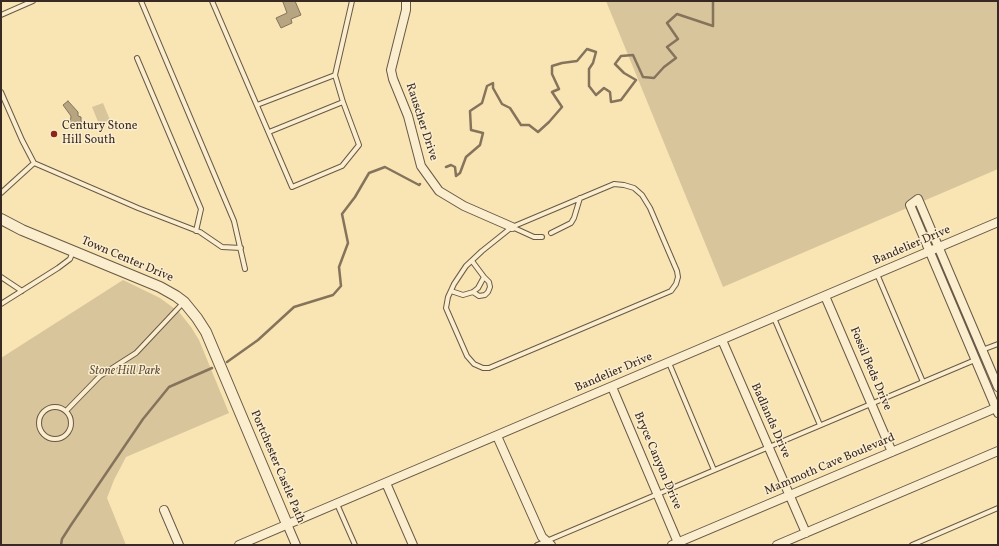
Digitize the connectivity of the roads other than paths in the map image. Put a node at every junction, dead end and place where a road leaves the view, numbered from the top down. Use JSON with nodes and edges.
{"nodes":[{"id":1,"x":33,"y":1,"type":"edge"},
{"id":2,"x":141,"y":1,"type":"edge"},
{"id":3,"x":212,"y":1,"type":"edge"},
{"id":4,"x":352,"y":1,"type":"edge"},
{"id":5,"x":406,"y":1,"type":"edge"},
{"id":6,"x":1,"y":15,"type":"edge"},
{"id":7,"x":137,"y":58,"type":"dead end"},
{"id":8,"x":335,"y":75,"type":"junction"},
{"id":9,"x":1,"y":92,"type":"edge"},
{"id":10,"x":343,"y":102,"type":"junction"},
{"id":11,"x":257,"y":105,"type":"junction"},
{"id":12,"x":269,"y":132,"type":"junction"},
{"id":13,"x":34,"y":163,"type":"junction"},
{"id":14,"x":1,"y":193,"type":"edge"},
{"id":15,"x":580,"y":198,"type":"junction"},
{"id":16,"x":1,"y":219,"type":"edge"},
{"id":17,"x":998,"y":222,"type":"edge"},
{"id":18,"x":512,"y":227,"type":"junction"},
{"id":19,"x":196,"y":231,"type":"junction"},
{"id":20,"x":551,"y":233,"type":"dead end"},
{"id":21,"x":542,"y":237,"type":"dead end"},
{"id":22,"x":241,"y":248,"type":"junction"},
{"id":23,"x":938,"y":248,"type":"junction"},
{"id":24,"x":73,"y":250,"type":"junction"},
{"id":25,"x":930,"y":251,"type":"junction"},
{"id":26,"x":472,"y":261,"type":"junction"},
{"id":27,"x":245,"y":269,"type":"dead end"},
{"id":28,"x":876,"y":274,"type":"junction"},
{"id":29,"x":1,"y":277,"type":"edge"},
{"id":30,"x":484,"y":277,"type":"junction"},
{"id":31,"x":22,"y":291,"type":"junction"},
{"id":32,"x":451,"y":291,"type":"junction"},
{"id":33,"x":473,"y":292,"type":"junction"},
{"id":34,"x":825,"y":296,"type":"junction"},
{"id":35,"x":184,"y":302,"type":"junction"},
{"id":36,"x":1,"y":304,"type":"edge"},
{"id":37,"x":774,"y":318,"type":"junction"},
{"id":38,"x":722,"y":340,"type":"junction"},
{"id":39,"x":998,"y":344,"type":"edge"},
{"id":40,"x":982,"y":350,"type":"junction"},
{"id":41,"x":976,"y":359,"type":"junction"},
{"id":42,"x":669,"y":363,"type":"junction"},
{"id":43,"x":923,"y":382,"type":"junction"},
{"id":44,"x":612,"y":387,"type":"junction"},
{"id":45,"x":998,"y":387,"type":"edge"},
{"id":46,"x":234,"y":399,"type":"joint"},
{"id":47,"x":871,"y":403,"type":"junction"},
{"id":48,"x":997,"y":409,"type":"edge"},
{"id":49,"x":66,"y":411,"type":"junction"},
{"id":50,"x":820,"y":425,"type":"junction"},
{"id":51,"x":497,"y":436,"type":"junction"},
{"id":52,"x":768,"y":447,"type":"junction"},
{"id":53,"x":998,"y":451,"type":"edge"},
{"id":54,"x":892,"y":452,"type":"junction"},
{"id":55,"x":714,"y":470,"type":"junction"},
{"id":56,"x":386,"y":483,"type":"junction"},
{"id":57,"x":658,"y":494,"type":"junction"},
{"id":58,"x":790,"y":495,"type":"junction"},
{"id":59,"x":337,"y":504,"type":"junction"},
{"id":60,"x":998,"y":508,"type":"edge"},
{"id":61,"x":164,"y":510,"type":"dead end"},
{"id":62,"x":287,"y":524,"type":"junction"},
{"id":63,"x":806,"y":533,"type":"junction"},
{"id":64,"x":543,"y":542,"type":"edge"},
{"id":65,"x":676,"y":544,"type":"edge"},
{"id":66,"x":179,"y":545,"type":"edge"},
{"id":67,"x":239,"y":545,"type":"edge"},
{"id":68,"x":296,"y":545,"type":"edge"},
{"id":69,"x":354,"y":545,"type":"edge"},
{"id":70,"x":413,"y":545,"type":"edge"},
{"id":71,"x":777,"y":545,"type":"edge"},
{"id":72,"x":912,"y":545,"type":"edge"}],
"edges":[{"from":1,"to":6,"type":"lane"},
{"from":2,"to":22,"type":"lane"},
{"from":3,"to":11,"type":"lane"},
{"from":4,"to":8,"type":"lane"},
{"from":5,"to":18,"type":"street","name":"Rauscher Drive"},
{"from":7,"to":19,"type":"lane"},
{"from":8,"to":10,"type":"lane"},
{"from":8,"to":11,"type":"lane"},
{"from":9,"to":13,"type":"lane"},
{"from":10,"to":12,"type":"lane"},
{"from":10,"to":12,"type":"lane"},
{"from":11,"to":12,"type":"lane"},
{"from":13,"to":14,"type":"lane"},
{"from":13,"to":19,"type":"lane"},
{"from":15,"to":18,"type":"lane"},
{"from":15,"to":20,"type":"lane"},
{"from":15,"to":32,"type":"lane"},
{"from":16,"to":24,"type":"street","name":"Town Center Drive"},
{"from":17,"to":23,"type":"street","name":"Bandelier Drive"},
{"from":18,"to":21,"type":"lane"},
{"from":18,"to":26,"type":"lane"},
{"from":19,"to":22,"type":"lane"},
{"from":22,"to":27,"type":"lane"},
{"from":23,"to":25,"type":"street","name":"Bandelier Drive"},
{"from":23,"to":25,"type":"street"},
{"from":23,"to":40,"type":"street"},
{"from":24,"to":31,"type":"lane"},
{"from":24,"to":35,"type":"street","name":"Town Center Drive"},
{"from":25,"to":28,"type":"street","name":"Bandelier Drive"},
{"from":25,"to":41,"type":"street"},
{"from":26,"to":30,"type":"lane"},
{"from":26,"to":32,"type":"lane"},
{"from":28,"to":34,"type":"street","name":"Bandelier Drive"},
{"from":28,"to":43,"type":"lane"},
{"from":29,"to":31,"type":"lane"},
{"from":30,"to":33,"type":"lane"},
{"from":30,"to":33,"type":"lane"},
{"from":31,"to":36,"type":"lane"},
{"from":32,"to":33,"type":"lane"},
{"from":34,"to":37,"type":"street","name":"Bandelier Drive"},
{"from":34,"to":47,"type":"street","name":"Fossil Beds Drive"},
{"from":35,"to":46,"type":"street","name":"Town Center Drive"},
{"from":35,"to":49,"type":"lane"},
{"from":37,"to":38,"type":"street","name":"Bandelier Drive"},
{"from":37,"to":50,"type":"lane"},
{"from":38,"to":42,"type":"street","name":"Bandelier Drive"},
{"from":38,"to":52,"type":"street","name":"Badlands Drive"},
{"from":39,"to":40,"type":"lane"},
{"from":40,"to":45,"type":"street"},
{"from":41,"to":43,"type":"lane"},
{"from":41,"to":48,"type":"street"},
{"from":42,"to":44,"type":"street","name":"Bandelier Drive"},
{"from":42,"to":55,"type":"lane"},
{"from":43,"to":47,"type":"lane"},
{"from":44,"to":51,"type":"street","name":"Bandelier Drive"},
{"from":44,"to":57,"type":"street","name":"Bryce Canyon Drive"},
{"from":46,"to":62,"type":"street","name":"Portchester Castle Path"},
{"from":47,"to":50,"type":"lane"},
{"from":47,"to":54,"type":"street","name":"Fossil Beds Drive"},
{"from":48,"to":54,"type":"street","name":"Mammoth Cave Boulevard"},
{"from":49,"to":49,"type":"lane"},
{"from":50,"to":52,"type":"lane"},
{"from":51,"to":56,"type":"street","name":"Bandelier Drive"},
{"from":51,"to":64,"type":"street"},
{"from":52,"to":55,"type":"lane"},
{"from":52,"to":58,"type":"street","name":"Badlands Drive"},
{"from":53,"to":63,"type":"street"},
{"from":54,"to":58,"type":"street","name":"Mammoth Cave Boulevard"},
{"from":55,"to":57,"type":"lane"},
{"from":56,"to":59,"type":"street","name":"Bandelier Drive"},
{"from":56,"to":70,"type":"street"},
{"from":57,"to":64,"type":"lane"},
{"from":57,"to":65,"type":"street","name":"Bryce Canyon Drive"},
{"from":58,"to":63,"type":"street","name":"Badlands Drive"},
{"from":58,"to":65,"type":"street","name":"Mammoth Cave Boulevard"},
{"from":59,"to":62,"type":"street","name":"Bandelier Drive"},
{"from":59,"to":69,"type":"lane"},
{"from":60,"to":72,"type":"lane"},
{"from":61,"to":66,"type":"street"},
{"from":62,"to":67,"type":"street","name":"Bandelier Drive"},
{"from":62,"to":68,"type":"street","name":"Portchester Castle Path"},
{"from":63,"to":71,"type":"street"}]}
